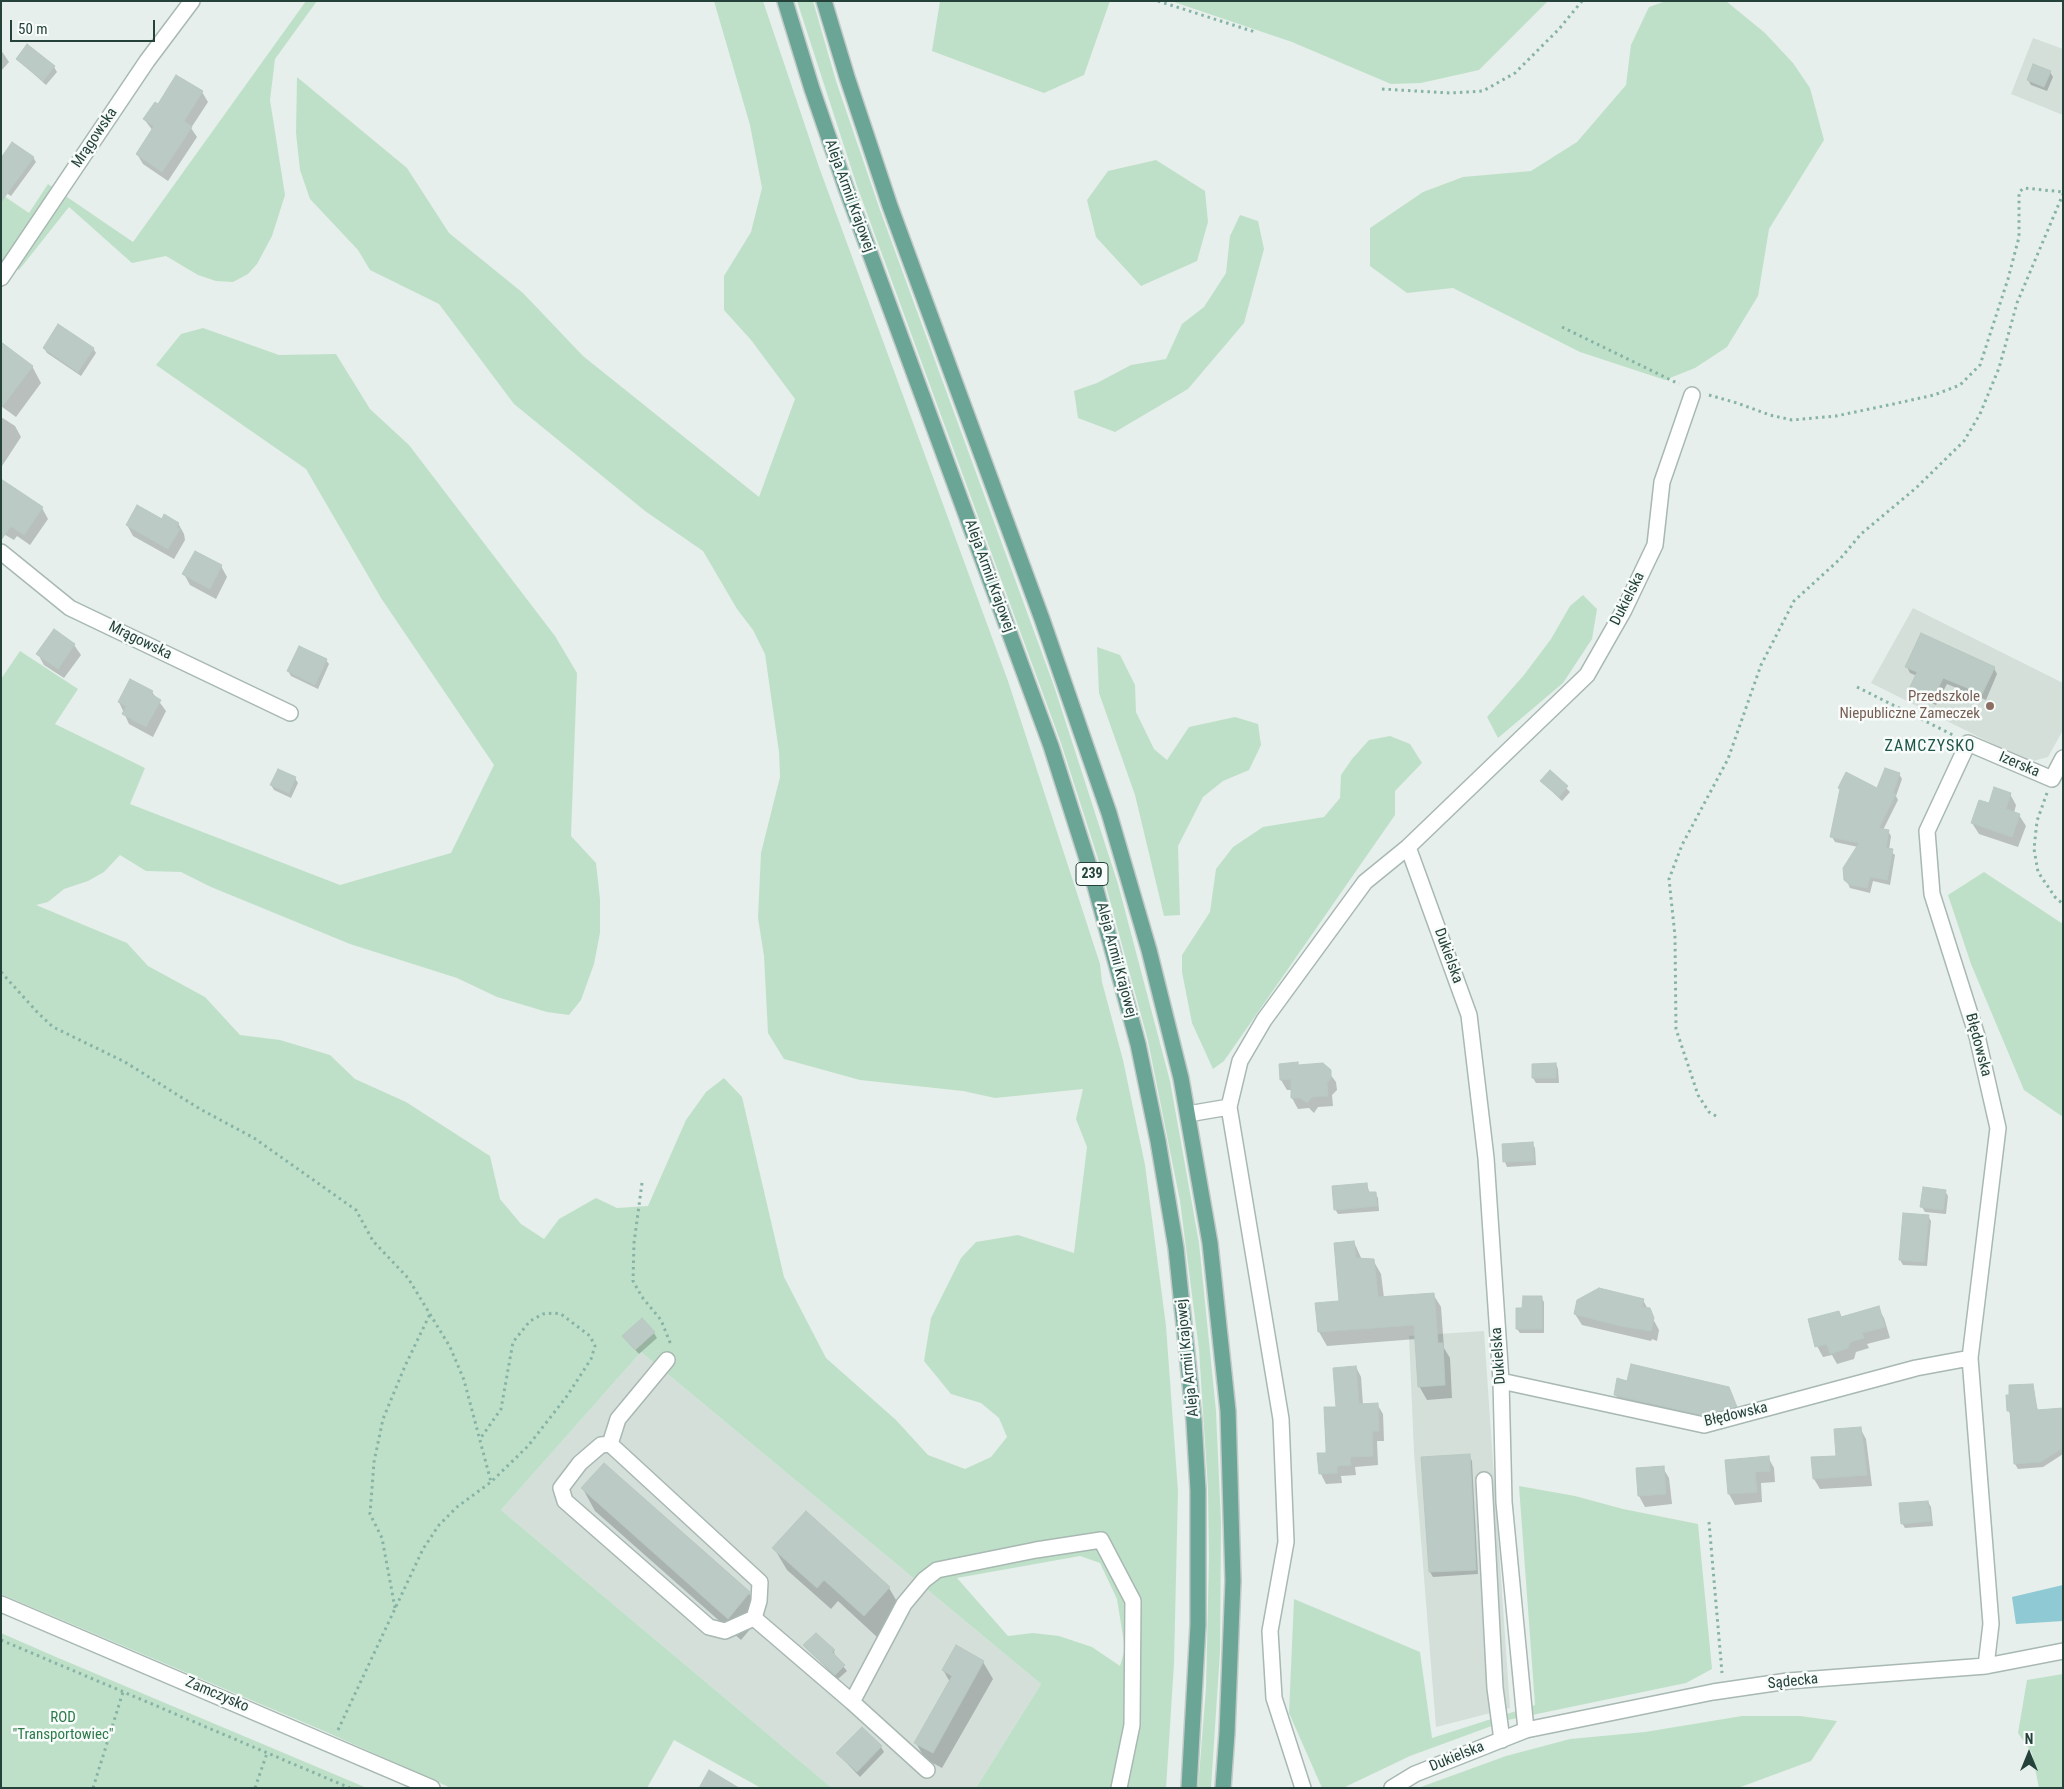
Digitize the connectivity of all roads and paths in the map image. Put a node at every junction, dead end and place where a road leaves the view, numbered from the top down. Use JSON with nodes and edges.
{"nodes":[{"id":1,"x":192,"y":1,"type":"edge"},
{"id":2,"x":785,"y":1,"type":"edge"},
{"id":3,"x":824,"y":1,"type":"edge"},
{"id":4,"x":1158,"y":1,"type":"edge"},
{"id":5,"x":1582,"y":1,"type":"edge"},
{"id":6,"x":1254,"y":32,"type":"dead end"},
{"id":7,"x":1382,"y":89,"type":"dead end"},
{"id":8,"x":2063,"y":193,"type":"edge"},
{"id":9,"x":1,"y":278,"type":"edge"},
{"id":10,"x":1562,"y":327,"type":"dead end"},
{"id":11,"x":1692,"y":395,"type":"junction"},
{"id":12,"x":1,"y":552,"type":"edge"},
{"id":13,"x":1857,"y":687,"type":"dead end"},
{"id":14,"x":290,"y":713,"type":"dead end"},
{"id":15,"x":1968,"y":743,"type":"junction"},
{"id":16,"x":2063,"y":758,"type":"edge"},
{"id":17,"x":2052,"y":779,"type":"junction"},
{"id":18,"x":1408,"y":847,"type":"junction"},
{"id":19,"x":2063,"y":904,"type":"edge"},
{"id":20,"x":1,"y":972,"type":"edge"},
{"id":21,"x":1229,"y":1107,"type":"junction"},
{"id":22,"x":1188,"y":1114,"type":"junction"},
{"id":23,"x":1716,"y":1116,"type":"dead end"},
{"id":24,"x":642,"y":1182,"type":"dead end"},
{"id":25,"x":430,"y":1314,"type":"junction"},
{"id":26,"x":1970,"y":1358,"type":"junction"},
{"id":27,"x":667,"y":1360,"type":"joint"},
{"id":28,"x":1501,"y":1381,"type":"junction"},
{"id":29,"x":480,"y":1439,"type":"junction"},
{"id":30,"x":610,"y":1444,"type":"junction"},
{"id":31,"x":1484,"y":1480,"type":"dead end"},
{"id":32,"x":491,"y":1482,"type":"junction"},
{"id":33,"x":1709,"y":1522,"type":"dead end"},
{"id":34,"x":1,"y":1604,"type":"edge"},
{"id":35,"x":395,"y":1609,"type":"junction"},
{"id":36,"x":754,"y":1618,"type":"junction"},
{"id":37,"x":1,"y":1640,"type":"edge"},
{"id":38,"x":2063,"y":1651,"type":"edge"},
{"id":39,"x":1986,"y":1666,"type":"junction"},
{"id":40,"x":1724,"y":1691,"type":"junction"},
{"id":41,"x":123,"y":1692,"type":"junction"},
{"id":42,"x":852,"y":1702,"type":"junction"},
{"id":43,"x":1526,"y":1730,"type":"junction"},
{"id":44,"x":1502,"y":1740,"type":"junction"},
{"id":45,"x":332,"y":1744,"type":"junction"},
{"id":46,"x":267,"y":1752,"type":"junction"},
{"id":47,"x":927,"y":1770,"type":"dead end"},
{"id":48,"x":93,"y":1788,"type":"edge"},
{"id":49,"x":255,"y":1788,"type":"edge"},
{"id":50,"x":350,"y":1788,"type":"edge"},
{"id":51,"x":432,"y":1788,"type":"edge"},
{"id":52,"x":1118,"y":1788,"type":"edge"},
{"id":53,"x":1189,"y":1788,"type":"edge"},
{"id":54,"x":1223,"y":1788,"type":"edge"},
{"id":55,"x":1303,"y":1788,"type":"edge"},
{"id":56,"x":1392,"y":1788,"type":"edge"}],
"edges":[{"from":1,"to":9,"type":"street","name":"Mrągowska"},
{"from":2,"to":53,"type":"main road","name":"Aleja Armii Krajowej","number":"239"},
{"from":3,"to":22,"type":"main road","number":"239"},
{"from":4,"to":6,"type":"path"},
{"from":5,"to":7,"type":"path"},
{"from":8,"to":11,"type":"path"},
{"from":8,"to":23,"type":"path"},
{"from":10,"to":11,"type":"path"},
{"from":11,"to":18,"type":"street","name":"Dukielska"},
{"from":12,"to":14,"type":"street","name":"Mrągowska"},
{"from":13,"to":15,"type":"path"},
{"from":15,"to":17,"type":"street","name":"Izerska"},
{"from":15,"to":26,"type":"street","name":"Błędowska"},
{"from":16,"to":17,"type":"street","name":"Izerska"},
{"from":17,"to":19,"type":"path"},
{"from":18,"to":21,"type":"street","name":"Dukielska"},
{"from":18,"to":28,"type":"street","name":"Dukielska"},
{"from":20,"to":25,"type":"path"},
{"from":21,"to":22,"type":"street"},
{"from":21,"to":55,"type":"street","name":"Dukielska"},
{"from":22,"to":54,"type":"main road","number":"239"},
{"from":24,"to":27,"type":"path"},
{"from":25,"to":29,"type":"path"},
{"from":25,"to":35,"type":"path"},
{"from":26,"to":28,"type":"street","name":"Błędowska"},
{"from":26,"to":39,"type":"street","name":"Błędowska"},
{"from":27,"to":30,"type":"street"},
{"from":28,"to":43,"type":"street","name":"Dukielska"},
{"from":29,"to":32,"type":"path"},
{"from":29,"to":32,"type":"path"},
{"from":30,"to":36,"type":"street"},
{"from":30,"to":36,"type":"street"},
{"from":31,"to":44,"type":"street"},
{"from":32,"to":35,"type":"path"},
{"from":33,"to":40,"type":"path"},
{"from":34,"to":45,"type":"street","name":"Zamczysko"},
{"from":35,"to":45,"type":"path"},
{"from":36,"to":42,"type":"street"},
{"from":37,"to":41,"type":"path"},
{"from":38,"to":39,"type":"street","name":"Sądecka"},
{"from":39,"to":40,"type":"street","name":"Sądecka"},
{"from":40,"to":43,"type":"street","name":"Sądecka"},
{"from":41,"to":46,"type":"path"},
{"from":41,"to":48,"type":"path"},
{"from":42,"to":47,"type":"street"},
{"from":42,"to":52,"type":"street"},
{"from":43,"to":44,"type":"street","name":"Dukielska"},
{"from":44,"to":56,"type":"street","name":"Dukielska"},
{"from":45,"to":51,"type":"street","name":"Zamczysko"},
{"from":46,"to":49,"type":"path"},
{"from":46,"to":50,"type":"path"}]}
